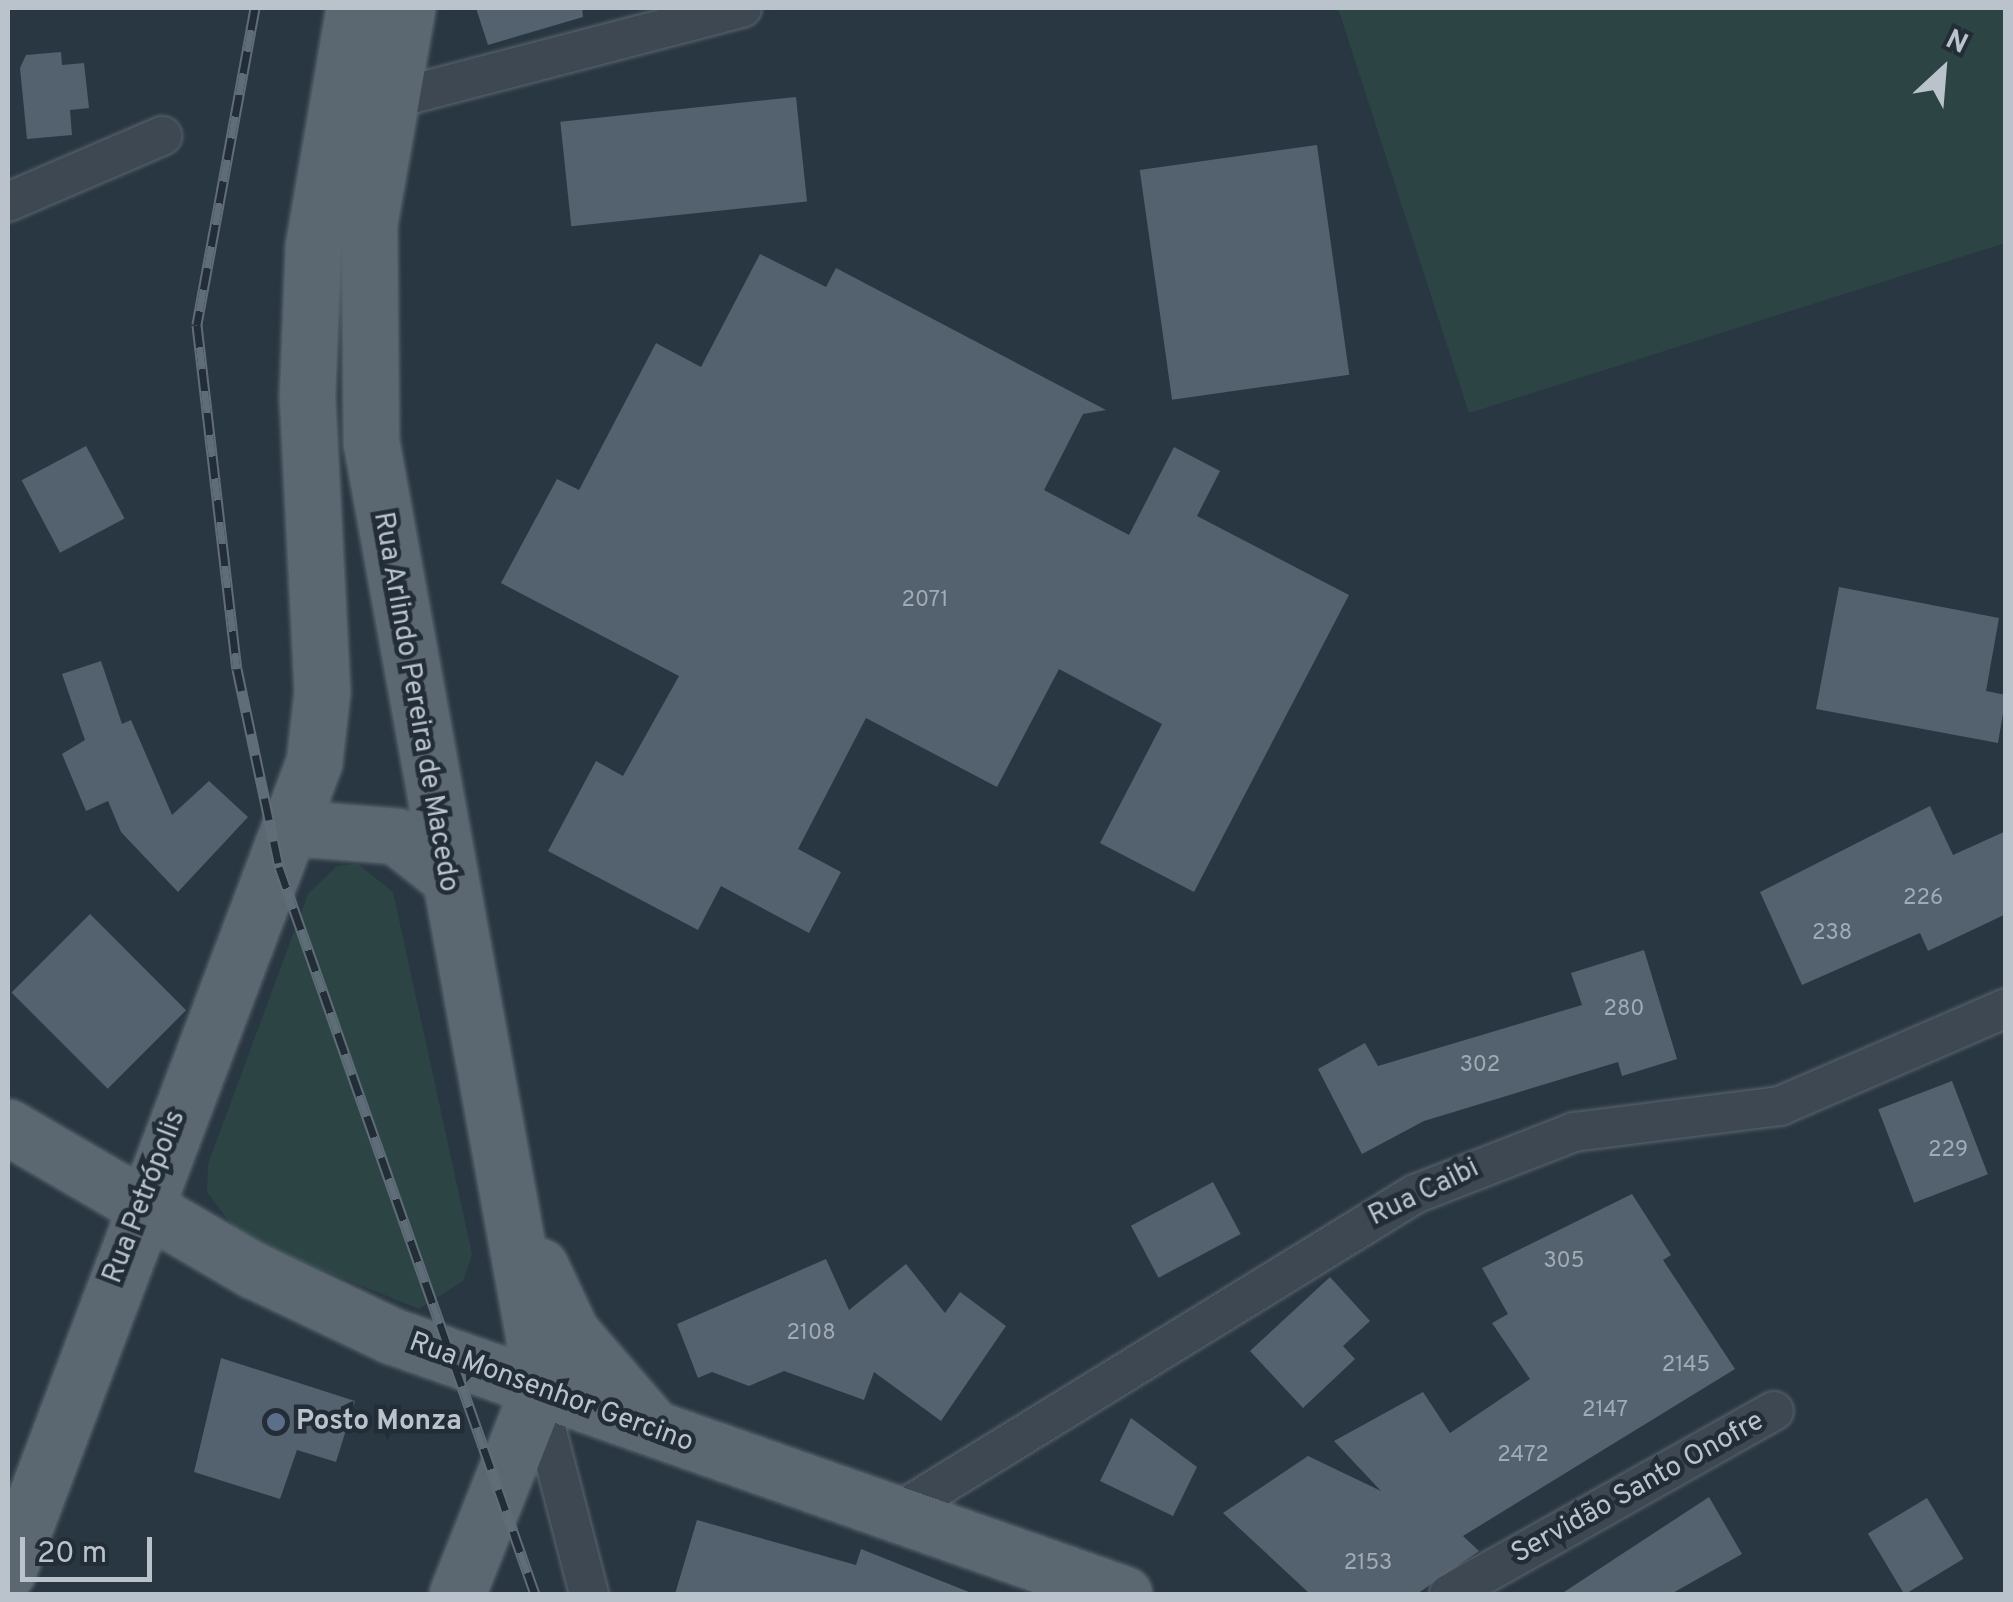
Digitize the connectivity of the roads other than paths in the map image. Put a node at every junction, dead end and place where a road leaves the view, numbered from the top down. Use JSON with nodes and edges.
{"nodes":[{"id":1,"x":354,"y":8,"type":"edge"},
{"id":2,"x":407,"y":8,"type":"edge"},
{"id":3,"x":742,"y":8,"type":"edge"},
{"id":4,"x":385,"y":101,"type":"junction"},
{"id":5,"x":162,"y":136,"type":"dead end"},
{"id":6,"x":8,"y":202,"type":"edge"},
{"id":7,"x":295,"y":828,"type":"junction"},
{"id":8,"x":444,"y":873,"type":"junction"},
{"id":9,"x":2006,"y":1008,"type":"edge"},
{"id":10,"x":8,"y":1127,"type":"edge"},
{"id":11,"x":512,"y":1199,"type":"junction"},
{"id":12,"x":139,"y":1208,"type":"junction"},
{"id":13,"x":538,"y":1393,"type":"junction"},
{"id":14,"x":1774,"y":1411,"type":"dead end"},
{"id":15,"x":660,"y":1434,"type":"junction"},
{"id":16,"x":898,"y":1512,"type":"junction"},
{"id":17,"x":8,"y":1571,"type":"edge"},
{"id":18,"x":457,"y":1594,"type":"edge"},
{"id":19,"x":589,"y":1594,"type":"edge"},
{"id":20,"x":1124,"y":1594,"type":"edge"},
{"id":21,"x":1450,"y":1594,"type":"edge"}],
"edges":[{"from":1,"to":7,"type":"main road"},
{"from":2,"to":4,"type":"main road","name":"Rua Arlindo Pereira de Macedo"},
{"from":3,"to":4,"type":"street"},
{"from":4,"to":8,"type":"main road","name":"Rua Arlindo Pereira de Macedo"},
{"from":5,"to":6,"type":"street"},
{"from":7,"to":8,"type":"main road"},
{"from":7,"to":12,"type":"main road","name":"Rua Petrópolis"},
{"from":8,"to":11,"type":"main road","name":"Rua Arlindo Pereira de Macedo"},
{"from":9,"to":16,"type":"street","name":"Rua Caibi"},
{"from":10,"to":12,"type":"main road","name":"Rua Monsenhor Gercino"},
{"from":11,"to":13,"type":"main road","name":"Rua Arlindo Pereira de Macedo"},
{"from":11,"to":15,"type":"main road"},
{"from":12,"to":13,"type":"main road","name":"Rua Monsenhor Gercino"},
{"from":12,"to":17,"type":"main road","name":"Rua Petrópolis"},
{"from":13,"to":15,"type":"main road","name":"Rua Monsenhor Gercino"},
{"from":13,"to":18,"type":"main road"},
{"from":13,"to":19,"type":"street"},
{"from":14,"to":21,"type":"street","name":"Servidão Santo Onofre"},
{"from":15,"to":16,"type":"main road","name":"Rua Monsenhor Gercino"},
{"from":16,"to":20,"type":"main road","name":"Rua Monsenhor Gercino"}]}
